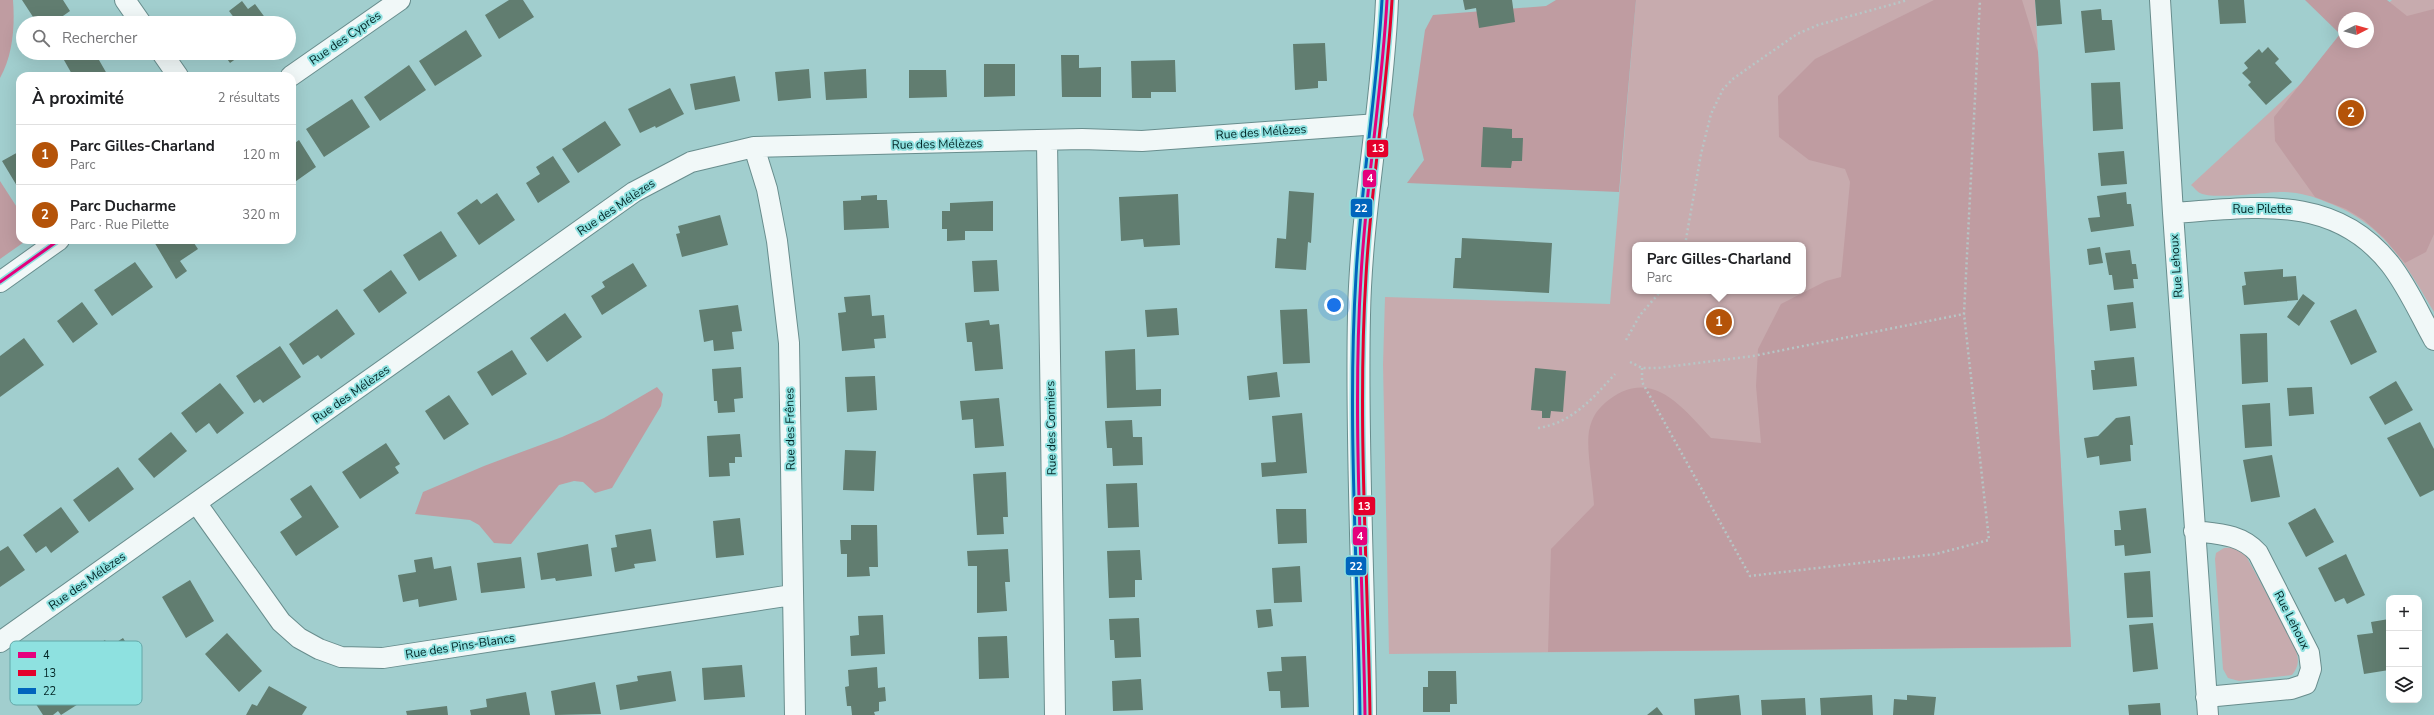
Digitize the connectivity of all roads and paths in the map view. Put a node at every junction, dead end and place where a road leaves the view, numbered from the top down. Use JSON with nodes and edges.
{"nodes":[{"id":1,"x":125,"y":0,"type":"edge"},
{"id":2,"x":400,"y":0,"type":"edge"},
{"id":3,"x":1387,"y":0,"type":"edge"},
{"id":4,"x":1908,"y":0,"type":"edge"},
{"id":5,"x":1980,"y":0,"type":"edge"},
{"id":6,"x":2160,"y":0,"type":"edge"},
{"id":7,"x":136,"y":16,"type":"edge"},
{"id":8,"x":167,"y":60,"type":"edge"},
{"id":9,"x":175,"y":72,"type":"edge"},
{"id":10,"x":296,"y":73,"type":"edge"},
{"id":11,"x":1378,"y":124,"type":"junction"},
{"id":12,"x":1047,"y":141,"type":"junction"},
{"id":13,"x":754,"y":148,"type":"junction"},
{"id":14,"x":2172,"y":213,"type":"junction"},
{"id":15,"x":1686,"y":242,"type":"edge"},
{"id":16,"x":53,"y":244,"type":"edge"},
{"id":17,"x":0,"y":282,"type":"edge"},
{"id":18,"x":1658,"y":294,"type":"edge"},
{"id":19,"x":1964,"y":314,"type":"junction"},
{"id":20,"x":1626,"y":340,"type":"dead end"},
{"id":21,"x":2434,"y":340,"type":"edge"},
{"id":22,"x":1630,"y":362,"type":"dead end"},
{"id":23,"x":1642,"y":368,"type":"junction"},
{"id":24,"x":1615,"y":374,"type":"dead end"},
{"id":25,"x":1538,"y":428,"type":"dead end"},
{"id":26,"x":197,"y":504,"type":"junction"},
{"id":27,"x":2194,"y":531,"type":"junction"},
{"id":28,"x":792,"y":595,"type":"junction"},
{"id":29,"x":0,"y":642,"type":"edge"},
{"id":30,"x":2207,"y":706,"type":"edge"},
{"id":31,"x":795,"y":715,"type":"edge"},
{"id":32,"x":1055,"y":715,"type":"edge"},
{"id":33,"x":1365,"y":715,"type":"edge"}],
"edges":[{"from":1,"to":7,"type":"street"},
{"from":2,"to":10,"type":"street","name":"Rue des Cyprès"},
{"from":3,"to":11,"type":"street"},
{"from":4,"to":15,"type":"path"},
{"from":5,"to":19,"type":"path"},
{"from":6,"to":14,"type":"street","name":"Rue Lehoux"},
{"from":8,"to":9,"type":"street"},
{"from":11,"to":12,"type":"street","name":"Rue des Mélèzes"},
{"from":11,"to":33,"type":"street"},
{"from":12,"to":13,"type":"street","name":"Rue des Mélèzes"},
{"from":12,"to":32,"type":"street","name":"Rue des Cormiers"},
{"from":13,"to":26,"type":"street","name":"Rue des Mélèzes"},
{"from":13,"to":28,"type":"street","name":"Rue des Frênes"},
{"from":14,"to":21,"type":"street","name":"Rue Pilette"},
{"from":14,"to":27,"type":"street","name":"Rue Lehoux"},
{"from":16,"to":17,"type":"street"},
{"from":18,"to":20,"type":"path"},
{"from":19,"to":23,"type":"path"},
{"from":19,"to":23,"type":"path"},
{"from":22,"to":23,"type":"path"},
{"from":24,"to":25,"type":"path"},
{"from":26,"to":28,"type":"street","name":"Rue des Pins-Blancs"},
{"from":26,"to":29,"type":"street","name":"Rue des Mélèzes"},
{"from":27,"to":30,"type":"street","name":"Rue Lehoux"},
{"from":27,"to":30,"type":"street","name":"Rue Lehoux"},
{"from":28,"to":31,"type":"street","name":"Rue des Frênes"}]}
